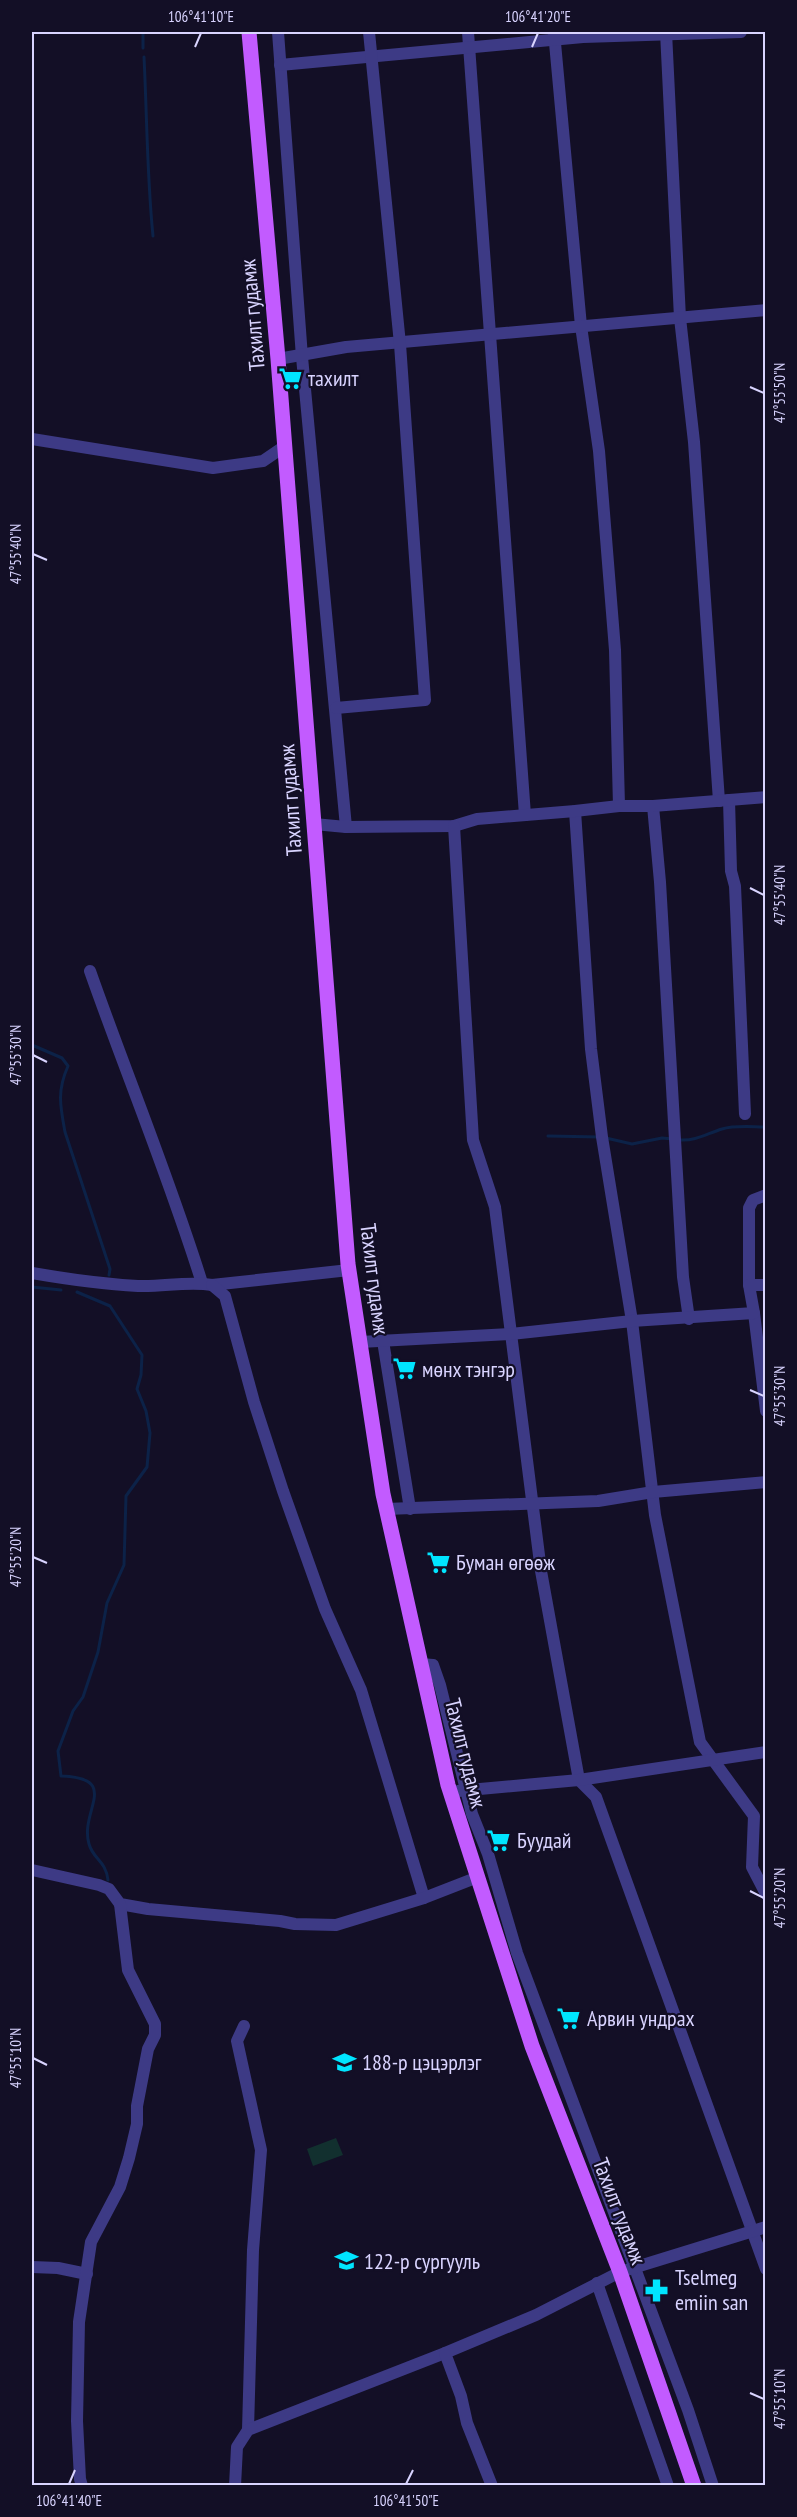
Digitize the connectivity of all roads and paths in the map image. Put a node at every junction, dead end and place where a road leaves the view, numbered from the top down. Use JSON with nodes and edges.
{"nodes":[{"id":1,"x":249,"y":32,"type":"edge"},
{"id":2,"x":278,"y":32,"type":"edge"},
{"id":3,"x":369,"y":32,"type":"edge"},
{"id":4,"x":468,"y":32,"type":"edge"},
{"id":5,"x":741,"y":32,"type":"edge"},
{"id":6,"x":666,"y":34,"type":"edge"},
{"id":7,"x":555,"y":35,"type":"edge"},
{"id":8,"x":469,"y":49,"type":"junction"},
{"id":9,"x":371,"y":58,"type":"junction"},
{"id":10,"x":280,"y":65,"type":"junction"},
{"id":11,"x":765,"y":310,"type":"edge"},
{"id":12,"x":680,"y":318,"type":"junction"},
{"id":13,"x":581,"y":326,"type":"junction"},
{"id":14,"x":489,"y":336,"type":"junction"},
{"id":15,"x":400,"y":344,"type":"junction"},
{"id":16,"x":302,"y":357,"type":"junction"},
{"id":17,"x":278,"y":359,"type":"junction"},
{"id":18,"x":32,"y":440,"type":"edge"},
{"id":19,"x":285,"y":446,"type":"junction"},
{"id":20,"x":336,"y":708,"type":"junction"},
{"id":21,"x":765,"y":797,"type":"edge"},
{"id":22,"x":724,"y":800,"type":"junction"},
{"id":23,"x":619,"y":806,"type":"junction"},
{"id":24,"x":653,"y":806,"type":"junction"},
{"id":25,"x":575,"y":811,"type":"junction"},
{"id":26,"x":525,"y":815,"type":"junction"},
{"id":27,"x":314,"y":824,"type":"junction"},
{"id":28,"x":453,"y":826,"type":"junction"},
{"id":29,"x":346,"y":827,"type":"junction"},
{"id":30,"x":90,"y":971,"type":"dead end"},
{"id":31,"x":745,"y":1114,"type":"dead end"},
{"id":32,"x":765,"y":1195,"type":"edge"},
{"id":33,"x":349,"y":1270,"type":"junction"},
{"id":34,"x":32,"y":1273,"type":"edge"},
{"id":35,"x":207,"y":1284,"type":"junction"},
{"id":36,"x":749,"y":1285,"type":"junction"},
{"id":37,"x":765,"y":1286,"type":"edge"},
{"id":38,"x":754,"y":1313,"type":"junction"},
{"id":39,"x":689,"y":1319,"type":"junction"},
{"id":40,"x":632,"y":1321,"type":"junction"},
{"id":41,"x":511,"y":1334,"type":"junction"},
{"id":42,"x":383,"y":1341,"type":"junction"},
{"id":43,"x":360,"y":1342,"type":"junction"},
{"id":44,"x":765,"y":1411,"type":"edge"},
{"id":45,"x":765,"y":1482,"type":"edge"},
{"id":46,"x":653,"y":1492,"type":"junction"},
{"id":47,"x":532,"y":1503,"type":"junction"},
{"id":48,"x":386,"y":1509,"type":"junction"},
{"id":49,"x":410,"y":1509,"type":"junction"},
{"id":50,"x":765,"y":1752,"type":"edge"},
{"id":51,"x":714,"y":1761,"type":"junction"},
{"id":52,"x":579,"y":1780,"type":"junction"},
{"id":53,"x":458,"y":1791,"type":"junction"},
{"id":54,"x":760,"y":1813,"type":"edge"},
{"id":55,"x":32,"y":1870,"type":"edge"},
{"id":56,"x":478,"y":1877,"type":"junction"},
{"id":57,"x":765,"y":1894,"type":"edge"},
{"id":58,"x":424,"y":1898,"type":"junction"},
{"id":59,"x":120,"y":1904,"type":"junction"},
{"id":60,"x":244,"y":2026,"type":"dead end"},
{"id":61,"x":550,"y":2042,"type":"junction"},
{"id":62,"x":532,"y":2046,"type":"junction"},
{"id":63,"x":574,"y":2110,"type":"junction"},
{"id":64,"x":560,"y":2116,"type":"junction"},
{"id":65,"x":765,"y":2227,"type":"edge"},
{"id":66,"x":752,"y":2232,"type":"junction"},
{"id":67,"x":32,"y":2267,"type":"edge"},
{"id":68,"x":765,"y":2269,"type":"edge"},
{"id":69,"x":627,"y":2270,"type":"junction"},
{"id":70,"x":87,"y":2274,"type":"junction"},
{"id":71,"x":597,"y":2283,"type":"junction"},
{"id":72,"x":445,"y":2353,"type":"junction"},
{"id":73,"x":248,"y":2430,"type":"junction"},
{"id":74,"x":82,"y":2486,"type":"edge"},
{"id":75,"x":235,"y":2486,"type":"edge"},
{"id":76,"x":492,"y":2486,"type":"edge"},
{"id":77,"x":668,"y":2486,"type":"edge"},
{"id":78,"x":694,"y":2486,"type":"edge"},
{"id":79,"x":713,"y":2486,"type":"edge"}],
"edges":[{"from":1,"to":17,"type":"main road","name":"Тахилт гудамж"},
{"from":2,"to":10,"type":"street"},
{"from":3,"to":9,"type":"street"},
{"from":4,"to":8,"type":"street"},
{"from":5,"to":6,"type":"street"},
{"from":6,"to":7,"type":"street"},
{"from":6,"to":12,"type":"street"},
{"from":7,"to":8,"type":"street"},
{"from":7,"to":13,"type":"street"},
{"from":8,"to":9,"type":"street"},
{"from":8,"to":14,"type":"street"},
{"from":9,"to":10,"type":"street"},
{"from":9,"to":15,"type":"street"},
{"from":10,"to":16,"type":"street"},
{"from":11,"to":12,"type":"street"},
{"from":12,"to":13,"type":"street"},
{"from":12,"to":22,"type":"street"},
{"from":13,"to":14,"type":"street"},
{"from":13,"to":23,"type":"street"},
{"from":14,"to":15,"type":"street"},
{"from":14,"to":26,"type":"street"},
{"from":15,"to":16,"type":"street"},
{"from":15,"to":20,"type":"street"},
{"from":16,"to":17,"type":"street"},
{"from":16,"to":20,"type":"street"},
{"from":17,"to":19,"type":"main road","name":"Тахилт гудамж"},
{"from":18,"to":19,"type":"street"},
{"from":19,"to":27,"type":"main road","name":"Тахилт гудамж"},
{"from":20,"to":29,"type":"street"},
{"from":21,"to":22,"type":"street"},
{"from":22,"to":24,"type":"street"},
{"from":22,"to":31,"type":"street"},
{"from":23,"to":24,"type":"street"},
{"from":23,"to":25,"type":"street"},
{"from":24,"to":39,"type":"street"},
{"from":25,"to":26,"type":"street"},
{"from":25,"to":40,"type":"street"},
{"from":26,"to":28,"type":"street"},
{"from":27,"to":29,"type":"street"},
{"from":27,"to":33,"type":"main road","name":"Тахилт гудамж"},
{"from":28,"to":29,"type":"street"},
{"from":28,"to":41,"type":"street"},
{"from":30,"to":35,"type":"street"},
{"from":32,"to":36,"type":"street"},
{"from":33,"to":35,"type":"street"},
{"from":33,"to":43,"type":"main road","name":"Тахилт гудамж"},
{"from":34,"to":35,"type":"street"},
{"from":35,"to":58,"type":"street"},
{"from":36,"to":37,"type":"street"},
{"from":36,"to":38,"type":"street"},
{"from":38,"to":39,"type":"street"},
{"from":38,"to":44,"type":"street"},
{"from":39,"to":40,"type":"street"},
{"from":40,"to":41,"type":"street"},
{"from":40,"to":46,"type":"street"},
{"from":41,"to":42,"type":"street"},
{"from":41,"to":47,"type":"street"},
{"from":42,"to":43,"type":"street"},
{"from":42,"to":49,"type":"street"},
{"from":43,"to":48,"type":"main road","name":"Тахилт гудамж"},
{"from":45,"to":46,"type":"street"},
{"from":46,"to":47,"type":"street"},
{"from":46,"to":51,"type":"street"},
{"from":47,"to":49,"type":"street"},
{"from":47,"to":52,"type":"street"},
{"from":48,"to":49,"type":"street"},
{"from":48,"to":53,"type":"main road","name":"Тахилт гудамж"},
{"from":50,"to":51,"type":"street"},
{"from":51,"to":52,"type":"street"},
{"from":51,"to":54,"type":"street"},
{"from":52,"to":53,"type":"street"},
{"from":52,"to":66,"type":"street"},
{"from":53,"to":56,"type":"main road","name":"Тахилт гудамж"},
{"from":53,"to":61,"type":"street"},
{"from":54,"to":57,"type":"street"},
{"from":55,"to":59,"type":"street"},
{"from":56,"to":58,"type":"street"},
{"from":56,"to":62,"type":"main road","name":"Тахилт гудамж"},
{"from":58,"to":59,"type":"street"},
{"from":59,"to":70,"type":"street"},
{"from":60,"to":73,"type":"street"},
{"from":61,"to":62,"type":"street"},
{"from":61,"to":63,"type":"street"},
{"from":62,"to":64,"type":"main road","name":"Тахилт гудамж"},
{"from":63,"to":64,"type":"street"},
{"from":63,"to":69,"type":"street"},
{"from":64,"to":69,"type":"main road","name":"Тахилт гудамж"},
{"from":65,"to":66,"type":"street"},
{"from":66,"to":68,"type":"street"},
{"from":66,"to":69,"type":"street"},
{"from":67,"to":70,"type":"street"},
{"from":69,"to":71,"type":"street"},
{"from":69,"to":78,"type":"main road","name":"Тахилт гудамж"},
{"from":69,"to":79,"type":"street"},
{"from":70,"to":74,"type":"street"},
{"from":71,"to":72,"type":"street"},
{"from":71,"to":77,"type":"street"},
{"from":72,"to":73,"type":"street"},
{"from":72,"to":76,"type":"street"},
{"from":73,"to":75,"type":"street"}]}
